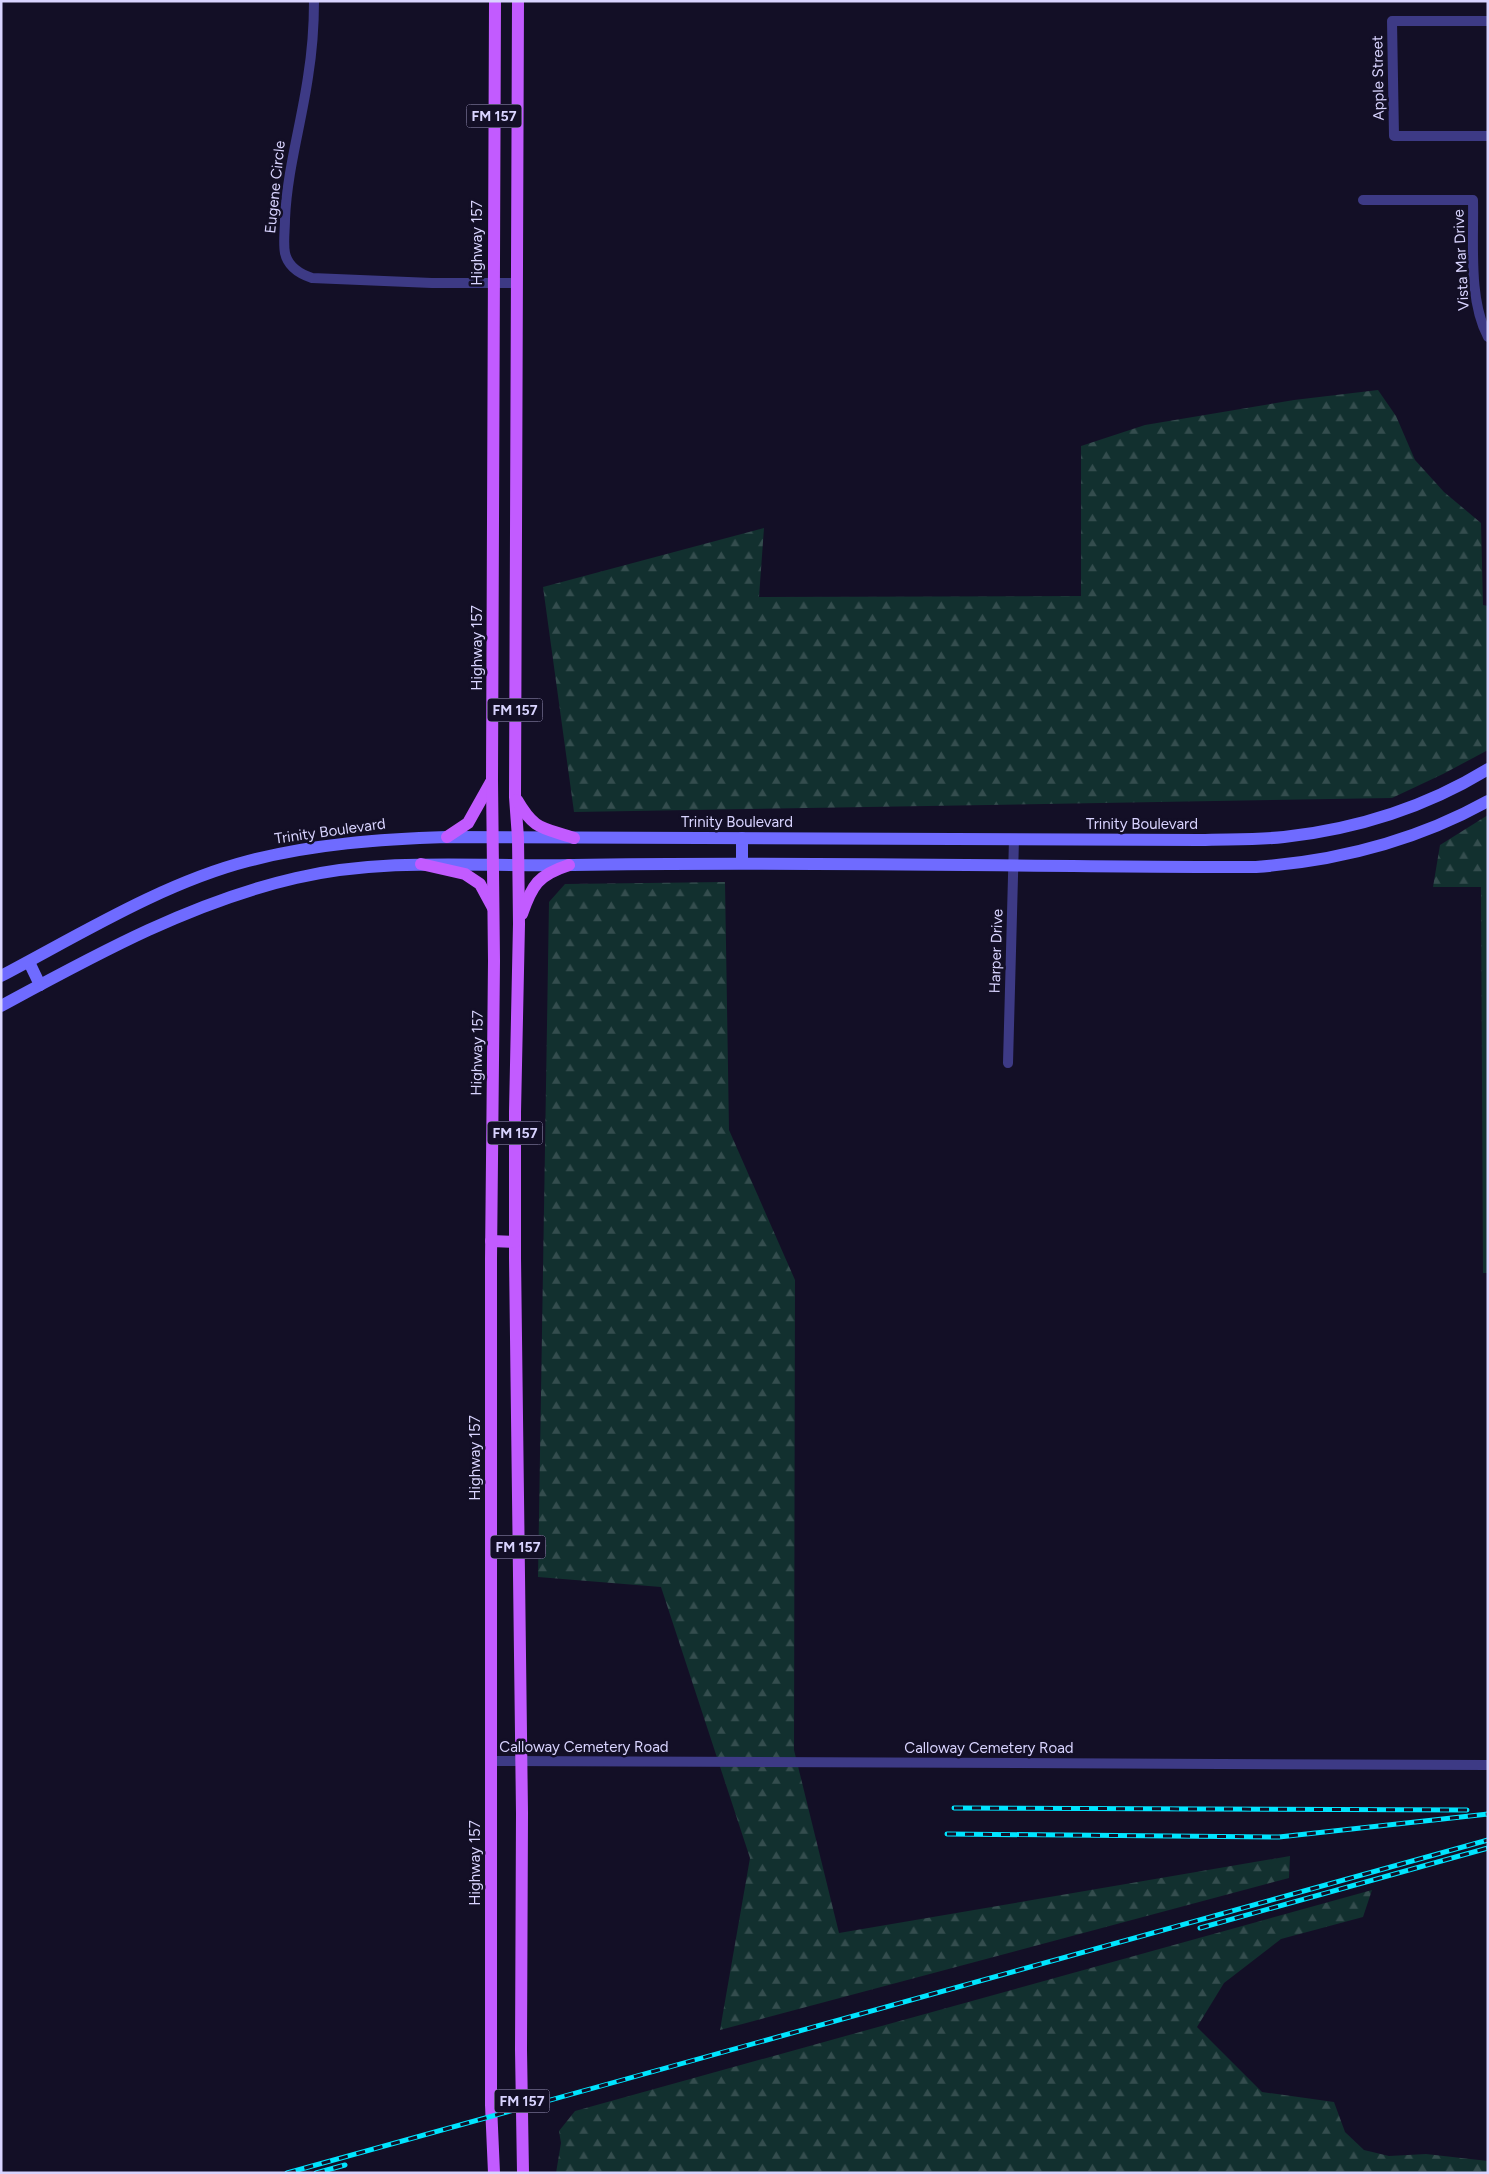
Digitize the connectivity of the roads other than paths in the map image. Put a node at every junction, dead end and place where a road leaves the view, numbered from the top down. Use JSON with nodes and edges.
{"nodes":[{"id":1,"x":314,"y":1,"type":"edge"},
{"id":2,"x":495,"y":1,"type":"edge"},
{"id":3,"x":518,"y":1,"type":"edge"},
{"id":4,"x":1488,"y":21,"type":"edge"},
{"id":5,"x":1488,"y":136,"type":"edge"},
{"id":6,"x":1363,"y":200,"type":"dead end"},
{"id":7,"x":493,"y":282,"type":"junction"},
{"id":8,"x":517,"y":282,"type":"junction"},
{"id":9,"x":1488,"y":337,"type":"edge"},
{"id":10,"x":1488,"y":769,"type":"edge"},
{"id":11,"x":492,"y":780,"type":"junction"},
{"id":12,"x":515,"y":798,"type":"junction"},
{"id":13,"x":1482,"y":804,"type":"edge"},
{"id":14,"x":447,"y":837,"type":"junction"},
{"id":15,"x":493,"y":838,"type":"junction"},
{"id":16,"x":518,"y":838,"type":"junction"},
{"id":17,"x":574,"y":838,"type":"junction"},
{"id":18,"x":742,"y":838,"type":"junction"},
{"id":19,"x":1014,"y":839,"type":"junction"},
{"id":20,"x":742,"y":863,"type":"junction"},
{"id":21,"x":421,"y":864,"type":"junction"},
{"id":22,"x":494,"y":864,"type":"junction"},
{"id":23,"x":518,"y":865,"type":"junction"},
{"id":24,"x":568,"y":865,"type":"junction"},
{"id":25,"x":1014,"y":866,"type":"junction"},
{"id":26,"x":494,"y":910,"type":"junction"},
{"id":27,"x":518,"y":924,"type":"junction"},
{"id":28,"x":29,"y":962,"type":"junction"},
{"id":29,"x":1,"y":976,"type":"edge"},
{"id":30,"x":40,"y":985,"type":"junction"},
{"id":31,"x":1,"y":1006,"type":"edge"},
{"id":32,"x":1008,"y":1063,"type":"dead end"},
{"id":33,"x":491,"y":1241,"type":"junction"},
{"id":34,"x":515,"y":1242,"type":"junction"},
{"id":35,"x":491,"y":1761,"type":"junction"},
{"id":36,"x":521,"y":1762,"type":"junction"},
{"id":37,"x":1488,"y":1765,"type":"edge"},
{"id":38,"x":494,"y":2173,"type":"edge"},
{"id":39,"x":523,"y":2173,"type":"edge"}],
"edges":[{"from":1,"to":7,"type":"street","name":"Eugene Circle"},
{"from":2,"to":7,"type":"main road","name":"Highway 157","number":"FM 157"},
{"from":3,"to":8,"type":"main road","number":"FM 157"},
{"from":4,"to":5,"type":"street","name":"Apple Street"},
{"from":6,"to":9,"type":"street","name":"Vista Mar Drive"},
{"from":7,"to":8,"type":"street","name":"Eugene Circle"},
{"from":7,"to":11,"type":"main road","name":"Highway 157","number":"FM 157"},
{"from":8,"to":12,"type":"main road","number":"FM 157"},
{"from":10,"to":19,"type":"main road","name":"Trinity Boulevard"},
{"from":11,"to":14,"type":"main road"},
{"from":11,"to":15,"type":"main road","name":"Highway 157","number":"FM 157"},
{"from":12,"to":16,"type":"main road","number":"FM 157"},
{"from":12,"to":17,"type":"main road"},
{"from":13,"to":25,"type":"main road"},
{"from":14,"to":15,"type":"main road","name":"Trinity Boulevard"},
{"from":14,"to":28,"type":"main road","name":"Trinity Boulevard"},
{"from":15,"to":16,"type":"main road","name":"Trinity Boulevard"},
{"from":15,"to":22,"type":"main road","name":"Highway 157","number":"FM 157"},
{"from":16,"to":17,"type":"main road","name":"Trinity Boulevard"},
{"from":16,"to":23,"type":"main road","number":"FM 157"},
{"from":17,"to":18,"type":"main road","name":"Trinity Boulevard"},
{"from":18,"to":19,"type":"main road","name":"Trinity Boulevard"},
{"from":18,"to":20,"type":"main road"},
{"from":19,"to":25,"type":"street","name":"Harper Drive"},
{"from":20,"to":24,"type":"main road"},
{"from":20,"to":25,"type":"main road"},
{"from":21,"to":22,"type":"main road"},
{"from":21,"to":26,"type":"main road"},
{"from":21,"to":30,"type":"main road"},
{"from":22,"to":23,"type":"main road"},
{"from":22,"to":26,"type":"main road","name":"Highway 157","number":"FM 157"},
{"from":23,"to":24,"type":"main road"},
{"from":23,"to":27,"type":"main road","number":"FM 157"},
{"from":24,"to":27,"type":"main road"},
{"from":25,"to":32,"type":"street","name":"Harper Drive"},
{"from":26,"to":33,"type":"main road","name":"Highway 157","number":"FM 157"},
{"from":27,"to":34,"type":"main road","number":"FM 157"},
{"from":28,"to":29,"type":"main road","name":"Trinity Boulevard"},
{"from":28,"to":30,"type":"main road"},
{"from":30,"to":31,"type":"main road"},
{"from":33,"to":34,"type":"main road"},
{"from":33,"to":35,"type":"main road","name":"Highway 157","number":"FM 157"},
{"from":34,"to":36,"type":"main road","number":"FM 157"},
{"from":35,"to":36,"type":"street","name":"Calloway Cemetery Road"},
{"from":35,"to":38,"type":"main road","name":"Highway 157","number":"FM 157"},
{"from":36,"to":37,"type":"street","name":"Calloway Cemetery Road"},
{"from":36,"to":39,"type":"main road","number":"FM 157"}]}
